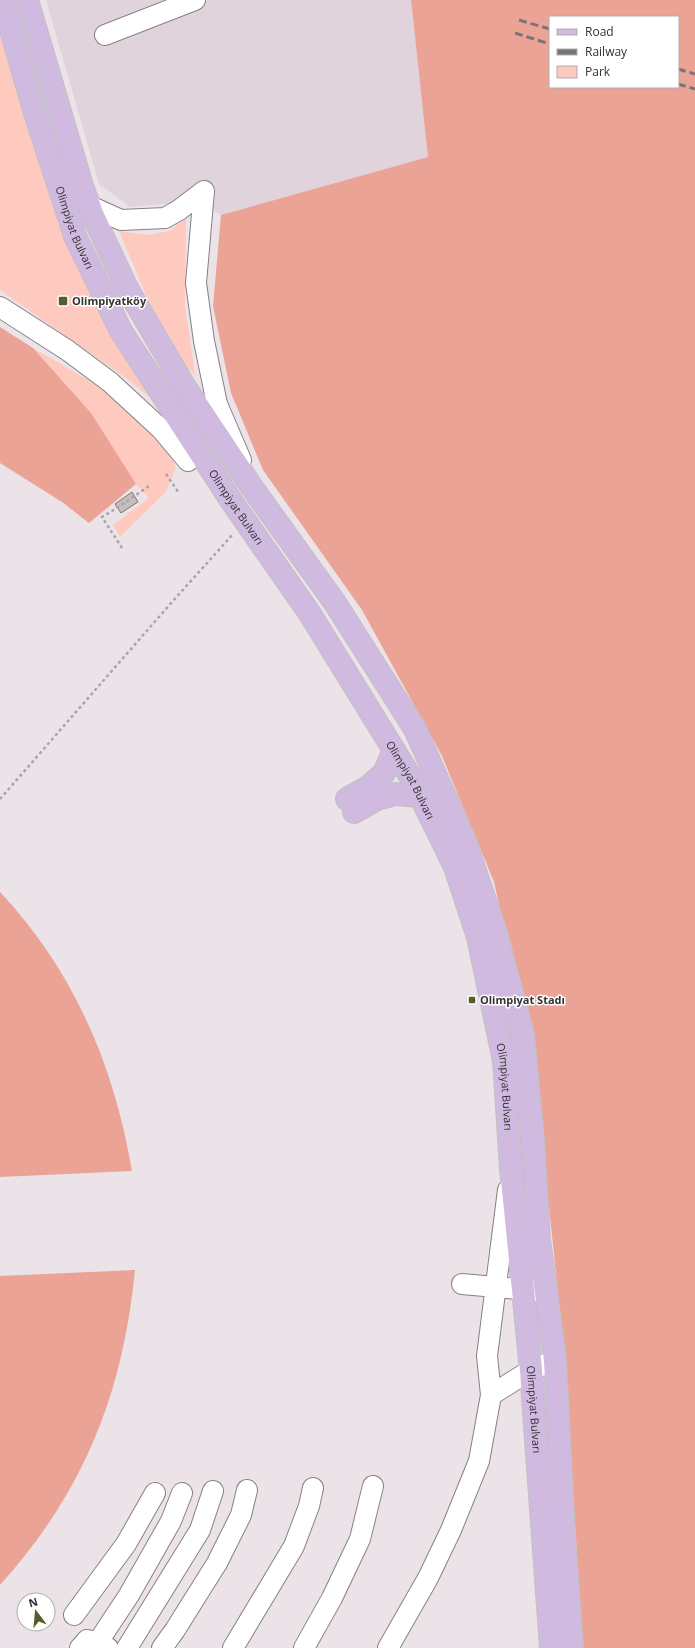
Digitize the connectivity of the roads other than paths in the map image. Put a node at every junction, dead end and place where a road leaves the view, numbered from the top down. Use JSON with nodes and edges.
{"nodes":[{"id":1,"x":2,"y":0,"type":"edge"},
{"id":2,"x":26,"y":0,"type":"edge"},
{"id":3,"x":195,"y":0,"type":"edge"},
{"id":4,"x":105,"y":35,"type":"dead end"},
{"id":5,"x":90,"y":206,"type":"junction"},
{"id":6,"x":0,"y":307,"type":"edge"},
{"id":7,"x":188,"y":461,"type":"dead end"},
{"id":8,"x":251,"y":486,"type":"junction"},
{"id":9,"x":394,"y":750,"type":"junction"},
{"id":10,"x":420,"y":796,"type":"junction"},
{"id":11,"x":511,"y":1169,"type":"junction"},
{"id":12,"x":462,"y":1284,"type":"dead end"},
{"id":13,"x":495,"y":1288,"type":"junction"},
{"id":14,"x":523,"y":1290,"type":"junction"},
{"id":15,"x":546,"y":1291,"type":"junction"},
{"id":16,"x":555,"y":1360,"type":"junction"},
{"id":17,"x":531,"y":1370,"type":"junction"},
{"id":18,"x":491,"y":1395,"type":"junction"},
{"id":19,"x":373,"y":1486,"type":"dead end"},
{"id":20,"x":313,"y":1488,"type":"dead end"},
{"id":21,"x":247,"y":1490,"type":"dead end"},
{"id":22,"x":213,"y":1491,"type":"dead end"},
{"id":23,"x":182,"y":1492,"type":"dead end"},
{"id":24,"x":155,"y":1493,"type":"dead end"},
{"id":25,"x":74,"y":1616,"type":"dead end"},
{"id":26,"x":96,"y":1646,"type":"edge"},
{"id":27,"x":127,"y":1648,"type":"edge"},
{"id":28,"x":162,"y":1648,"type":"edge"},
{"id":29,"x":233,"y":1648,"type":"edge"},
{"id":30,"x":304,"y":1648,"type":"edge"},
{"id":31,"x":388,"y":1648,"type":"edge"},
{"id":32,"x":551,"y":1648,"type":"edge"},
{"id":33,"x":572,"y":1648,"type":"edge"}],
"edges":[{"from":1,"to":9,"type":"main road","name":"Olimpiyat Bulvarı"},
{"from":2,"to":5,"type":"main road","name":"Olimpiyat Bulvarı"},
{"from":3,"to":4,"type":"street"},
{"from":5,"to":8,"type":"main road","name":"Olimpiyat Bulvarı"},
{"from":5,"to":8,"type":"street"},
{"from":6,"to":7,"type":"street"},
{"from":8,"to":15,"type":"main road","name":"Olimpiyat Bulvarı"},
{"from":9,"to":10,"type":"main road","name":"Olimpiyat Bulvarı"},
{"from":9,"to":10,"type":"main road"},
{"from":10,"to":11,"type":"main road","name":"Olimpiyat Bulvarı"},
{"from":11,"to":13,"type":"street"},
{"from":11,"to":14,"type":"main road","name":"Olimpiyat Bulvarı"},
{"from":12,"to":13,"type":"street"},
{"from":13,"to":14,"type":"street"},
{"from":13,"to":18,"type":"street"},
{"from":14,"to":15,"type":"street"},
{"from":14,"to":17,"type":"main road","name":"Olimpiyat Bulvarı"},
{"from":15,"to":16,"type":"main road","name":"Olimpiyat Bulvarı"},
{"from":16,"to":17,"type":"street"},
{"from":16,"to":33,"type":"main road","name":"Olimpiyat Bulvarı"},
{"from":17,"to":18,"type":"street"},
{"from":17,"to":32,"type":"main road","name":"Olimpiyat Bulvarı"},
{"from":18,"to":31,"type":"street"},
{"from":19,"to":30,"type":"street"},
{"from":20,"to":29,"type":"street"},
{"from":21,"to":28,"type":"street"},
{"from":22,"to":27,"type":"street"},
{"from":23,"to":26,"type":"street"},
{"from":24,"to":25,"type":"street"}]}
